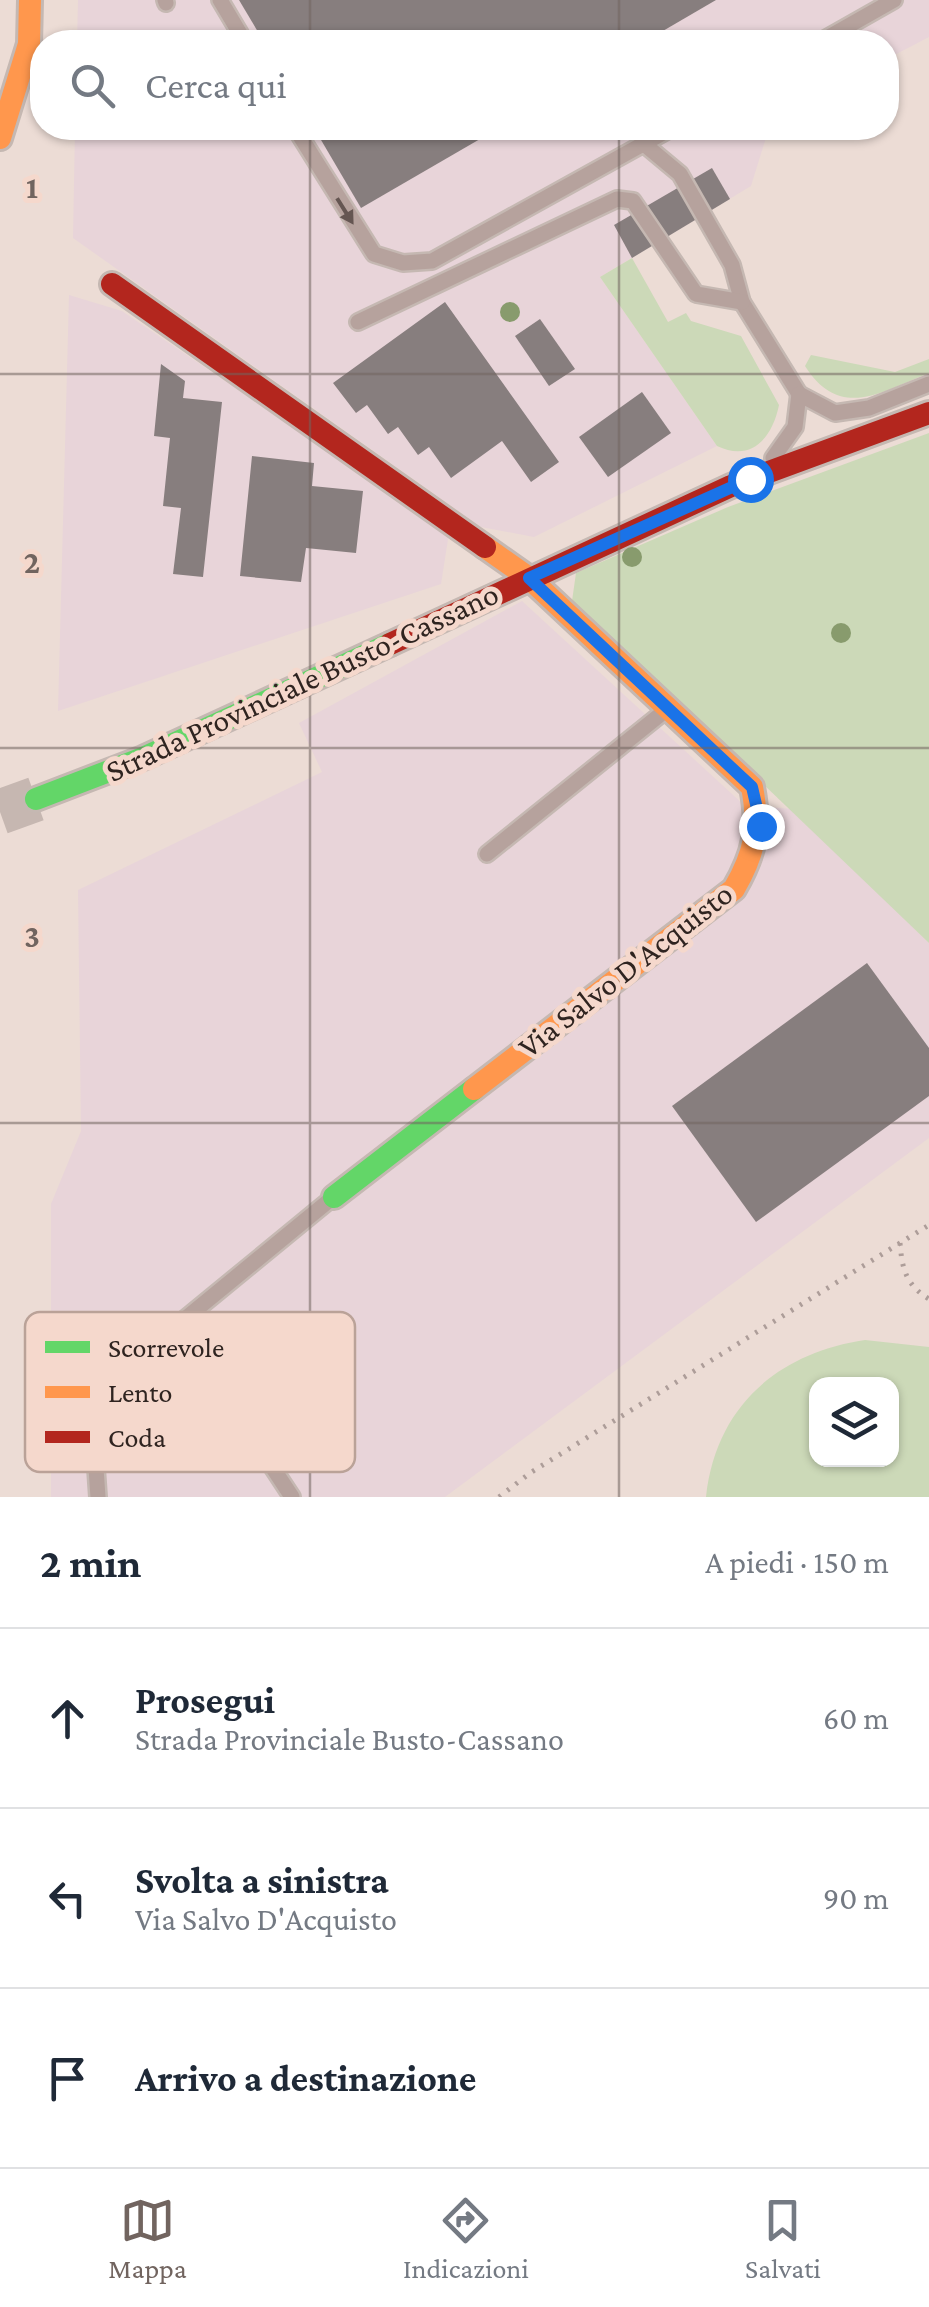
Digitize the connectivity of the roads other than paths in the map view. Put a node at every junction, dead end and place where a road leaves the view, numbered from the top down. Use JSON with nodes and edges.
{"nodes":[{"id":1,"x":30,"y":0,"type":"edge"},
{"id":2,"x":220,"y":0,"type":"edge"},
{"id":3,"x":894,"y":0,"type":"edge"},
{"id":4,"x":238,"y":30,"type":"edge"},
{"id":5,"x":841,"y":30,"type":"edge"},
{"id":6,"x":0,"y":138,"type":"edge"},
{"id":7,"x":303,"y":140,"type":"edge"},
{"id":8,"x":651,"y":140,"type":"edge"},
{"id":9,"x":644,"y":144,"type":"junction"},
{"id":10,"x":112,"y":284,"type":"dead end"},
{"id":11,"x":742,"y":302,"type":"junction"},
{"id":12,"x":358,"y":322,"type":"dead end"},
{"id":13,"x":929,"y":384,"type":"edge"},
{"id":14,"x":800,"y":394,"type":"junction"},
{"id":15,"x":929,"y":413,"type":"edge"},
{"id":16,"x":740,"y":482,"type":"junction"},
{"id":17,"x":529,"y":578,"type":"junction"},
{"id":18,"x":666,"y":710,"type":"junction"},
{"id":19,"x":36,"y":799,"type":"tunnel mouth"},
{"id":20,"x":487,"y":854,"type":"dead end"},
{"id":21,"x":334,"y":1197,"type":"joint"},
{"id":22,"x":193,"y":1312,"type":"edge"},
{"id":23,"x":96,"y":1472,"type":"edge"},
{"id":24,"x":276,"y":1472,"type":"edge"},
{"id":25,"x":98,"y":1497,"type":"edge"},
{"id":26,"x":292,"y":1497,"type":"edge"}],
"edges":[{"from":1,"to":6,"type":"main road"},
{"from":2,"to":4,"type":"lane"},
{"from":3,"to":5,"type":"lane"},
{"from":7,"to":9,"type":"lane","one_way":true},
{"from":8,"to":9,"type":"lane"},
{"from":9,"to":11,"type":"lane"},
{"from":10,"to":17,"type":"main road","name":"Via Salvo D'Acquisto"},
{"from":11,"to":12,"type":"lane"},
{"from":11,"to":14,"type":"lane"},
{"from":13,"to":14,"type":"lane"},
{"from":14,"to":16,"type":"lane"},
{"from":15,"to":16,"type":"main road","name":"Strada Provinciale Busto-Cassano"},
{"from":16,"to":17,"type":"main road","name":"Strada Provinciale Busto-Cassano"},
{"from":17,"to":18,"type":"main road","name":"Via Salvo D'Acquisto"},
{"from":17,"to":19,"type":"main road","name":"Strada Provinciale Busto-Cassano"},
{"from":18,"to":20,"type":"lane"},
{"from":18,"to":21,"type":"main road","name":"Via Salvo D'Acquisto"},
{"from":21,"to":22,"type":"lane"},
{"from":23,"to":25,"type":"lane"},
{"from":24,"to":26,"type":"lane"}]}
